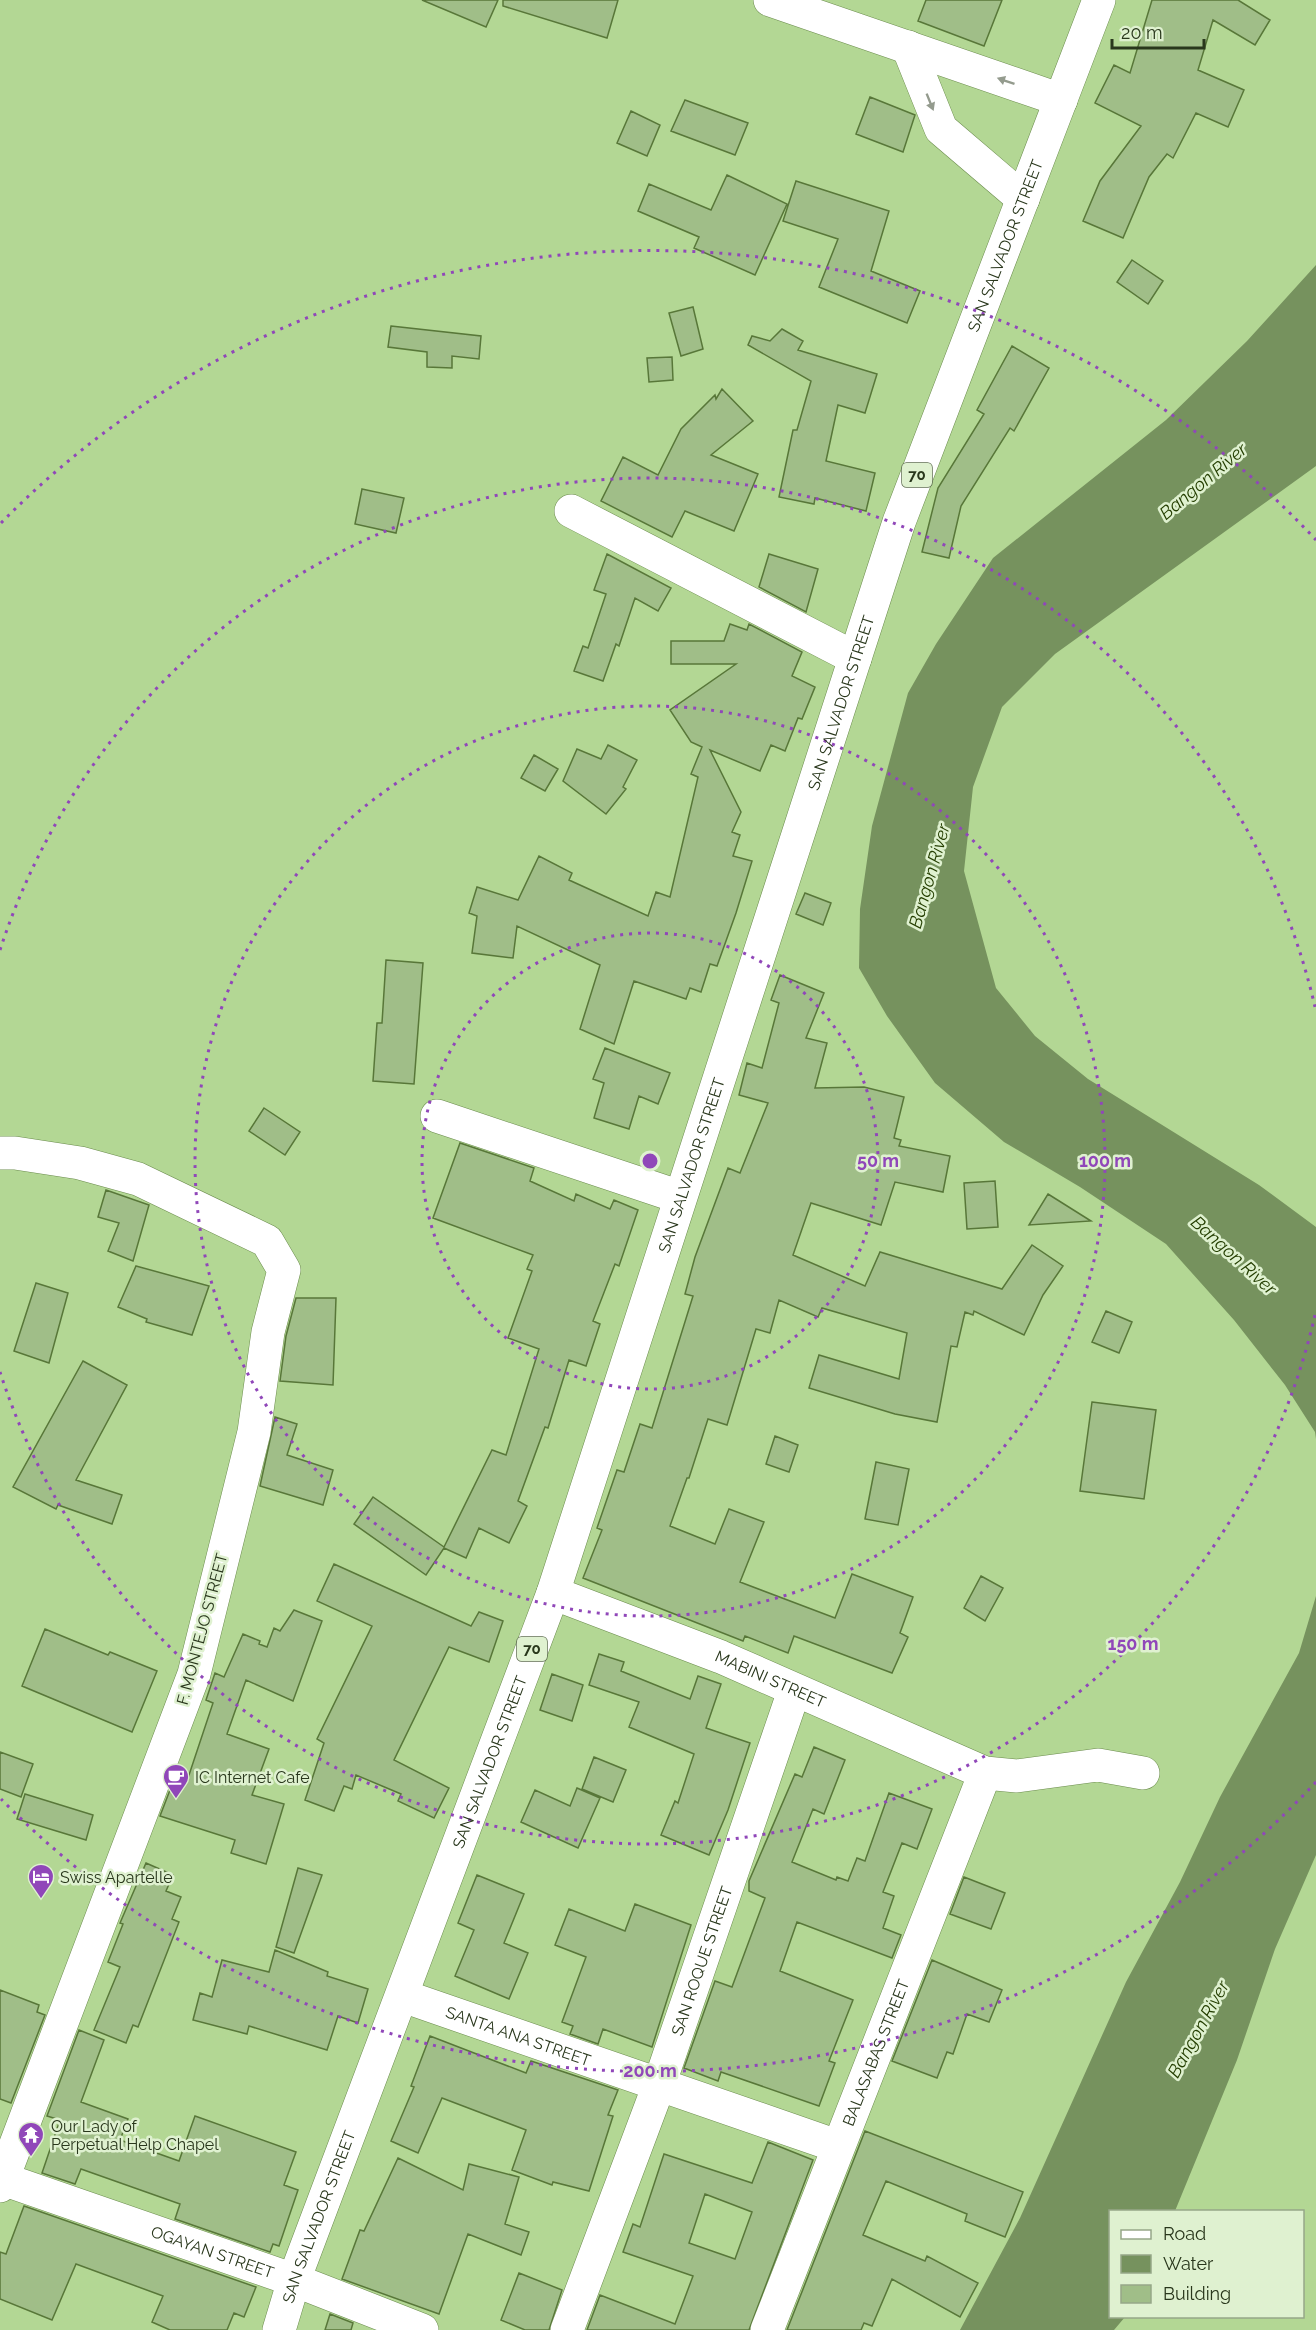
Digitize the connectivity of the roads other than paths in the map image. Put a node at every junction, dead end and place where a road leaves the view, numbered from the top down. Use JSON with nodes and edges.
{"nodes":[{"id":1,"x":771,"y":0,"type":"edge"},
{"id":2,"x":1099,"y":0,"type":"edge"},
{"id":3,"x":908,"y":47,"type":"junction"},
{"id":4,"x":1061,"y":100,"type":"junction"},
{"id":5,"x":1023,"y":199,"type":"junction"},
{"id":6,"x":571,"y":511,"type":"dead end"},
{"id":7,"x":855,"y":658,"type":"junction"},
{"id":8,"x":437,"y":1116,"type":"dead end"},
{"id":9,"x":0,"y":1153,"type":"edge"},
{"id":10,"x":680,"y":1197,"type":"junction"},
{"id":11,"x":553,"y":1593,"type":"junction"},
{"id":12,"x":794,"y":1691,"type":"junction"},
{"id":13,"x":985,"y":1773,"type":"junction"},
{"id":14,"x":1143,"y":1773,"type":"dead end"},
{"id":15,"x":403,"y":1996,"type":"junction"},
{"id":16,"x":659,"y":2085,"type":"junction"},
{"id":17,"x":837,"y":2146,"type":"junction"},
{"id":18,"x":1,"y":2181,"type":"edge"},
{"id":19,"x":294,"y":2280,"type":"junction"},
{"id":20,"x":279,"y":2330,"type":"edge"},
{"id":21,"x":422,"y":2330,"type":"edge"},
{"id":22,"x":567,"y":2330,"type":"edge"},
{"id":23,"x":767,"y":2330,"type":"edge"}],
"edges":[{"from":1,"to":3,"type":"main road"},
{"from":2,"to":4,"type":"main road","name":"SAN SALVADOR STREET","number":"70"},
{"from":4,"to":3,"type":"main road","one_way":true},
{"from":3,"to":5,"type":"main road","one_way":true},
{"from":4,"to":5,"type":"main road","name":"SAN SALVADOR STREET","number":"70"},
{"from":5,"to":7,"type":"main road","name":"SAN SALVADOR STREET","number":"70"},
{"from":6,"to":7,"type":"main road"},
{"from":7,"to":10,"type":"main road","name":"SAN SALVADOR STREET","number":"70"},
{"from":8,"to":10,"type":"main road"},
{"from":9,"to":18,"type":"main road","name":"F. MONTEJO STREET"},
{"from":10,"to":11,"type":"main road","name":"SAN SALVADOR STREET","number":"70"},
{"from":11,"to":12,"type":"main road","name":"MABINI STREET"},
{"from":11,"to":15,"type":"main road","name":"SAN SALVADOR STREET","number":"70"},
{"from":12,"to":13,"type":"main road","name":"MABINI STREET"},
{"from":12,"to":16,"type":"main road","name":"SAN ROQUE STREET"},
{"from":13,"to":14,"type":"main road","name":"MABINI STREET"},
{"from":13,"to":17,"type":"main road","name":"BALASABAS STREET"},
{"from":15,"to":16,"type":"main road","name":"SANTA ANA STREET"},
{"from":15,"to":19,"type":"main road","name":"SAN SALVADOR STREET","number":"70"},
{"from":16,"to":17,"type":"main road","name":"SANTA ANA STREET"},
{"from":16,"to":22,"type":"main road","name":"SAN ROQUE STREET"},
{"from":17,"to":23,"type":"main road","name":"BALASABAS STREET"},
{"from":18,"to":19,"type":"main road","name":"OGAYAN STREET"},
{"from":19,"to":20,"type":"main road","name":"SAN SALVADOR STREET","number":"70"},
{"from":19,"to":21,"type":"main road","name":"OGAYAN STREET"}]}
